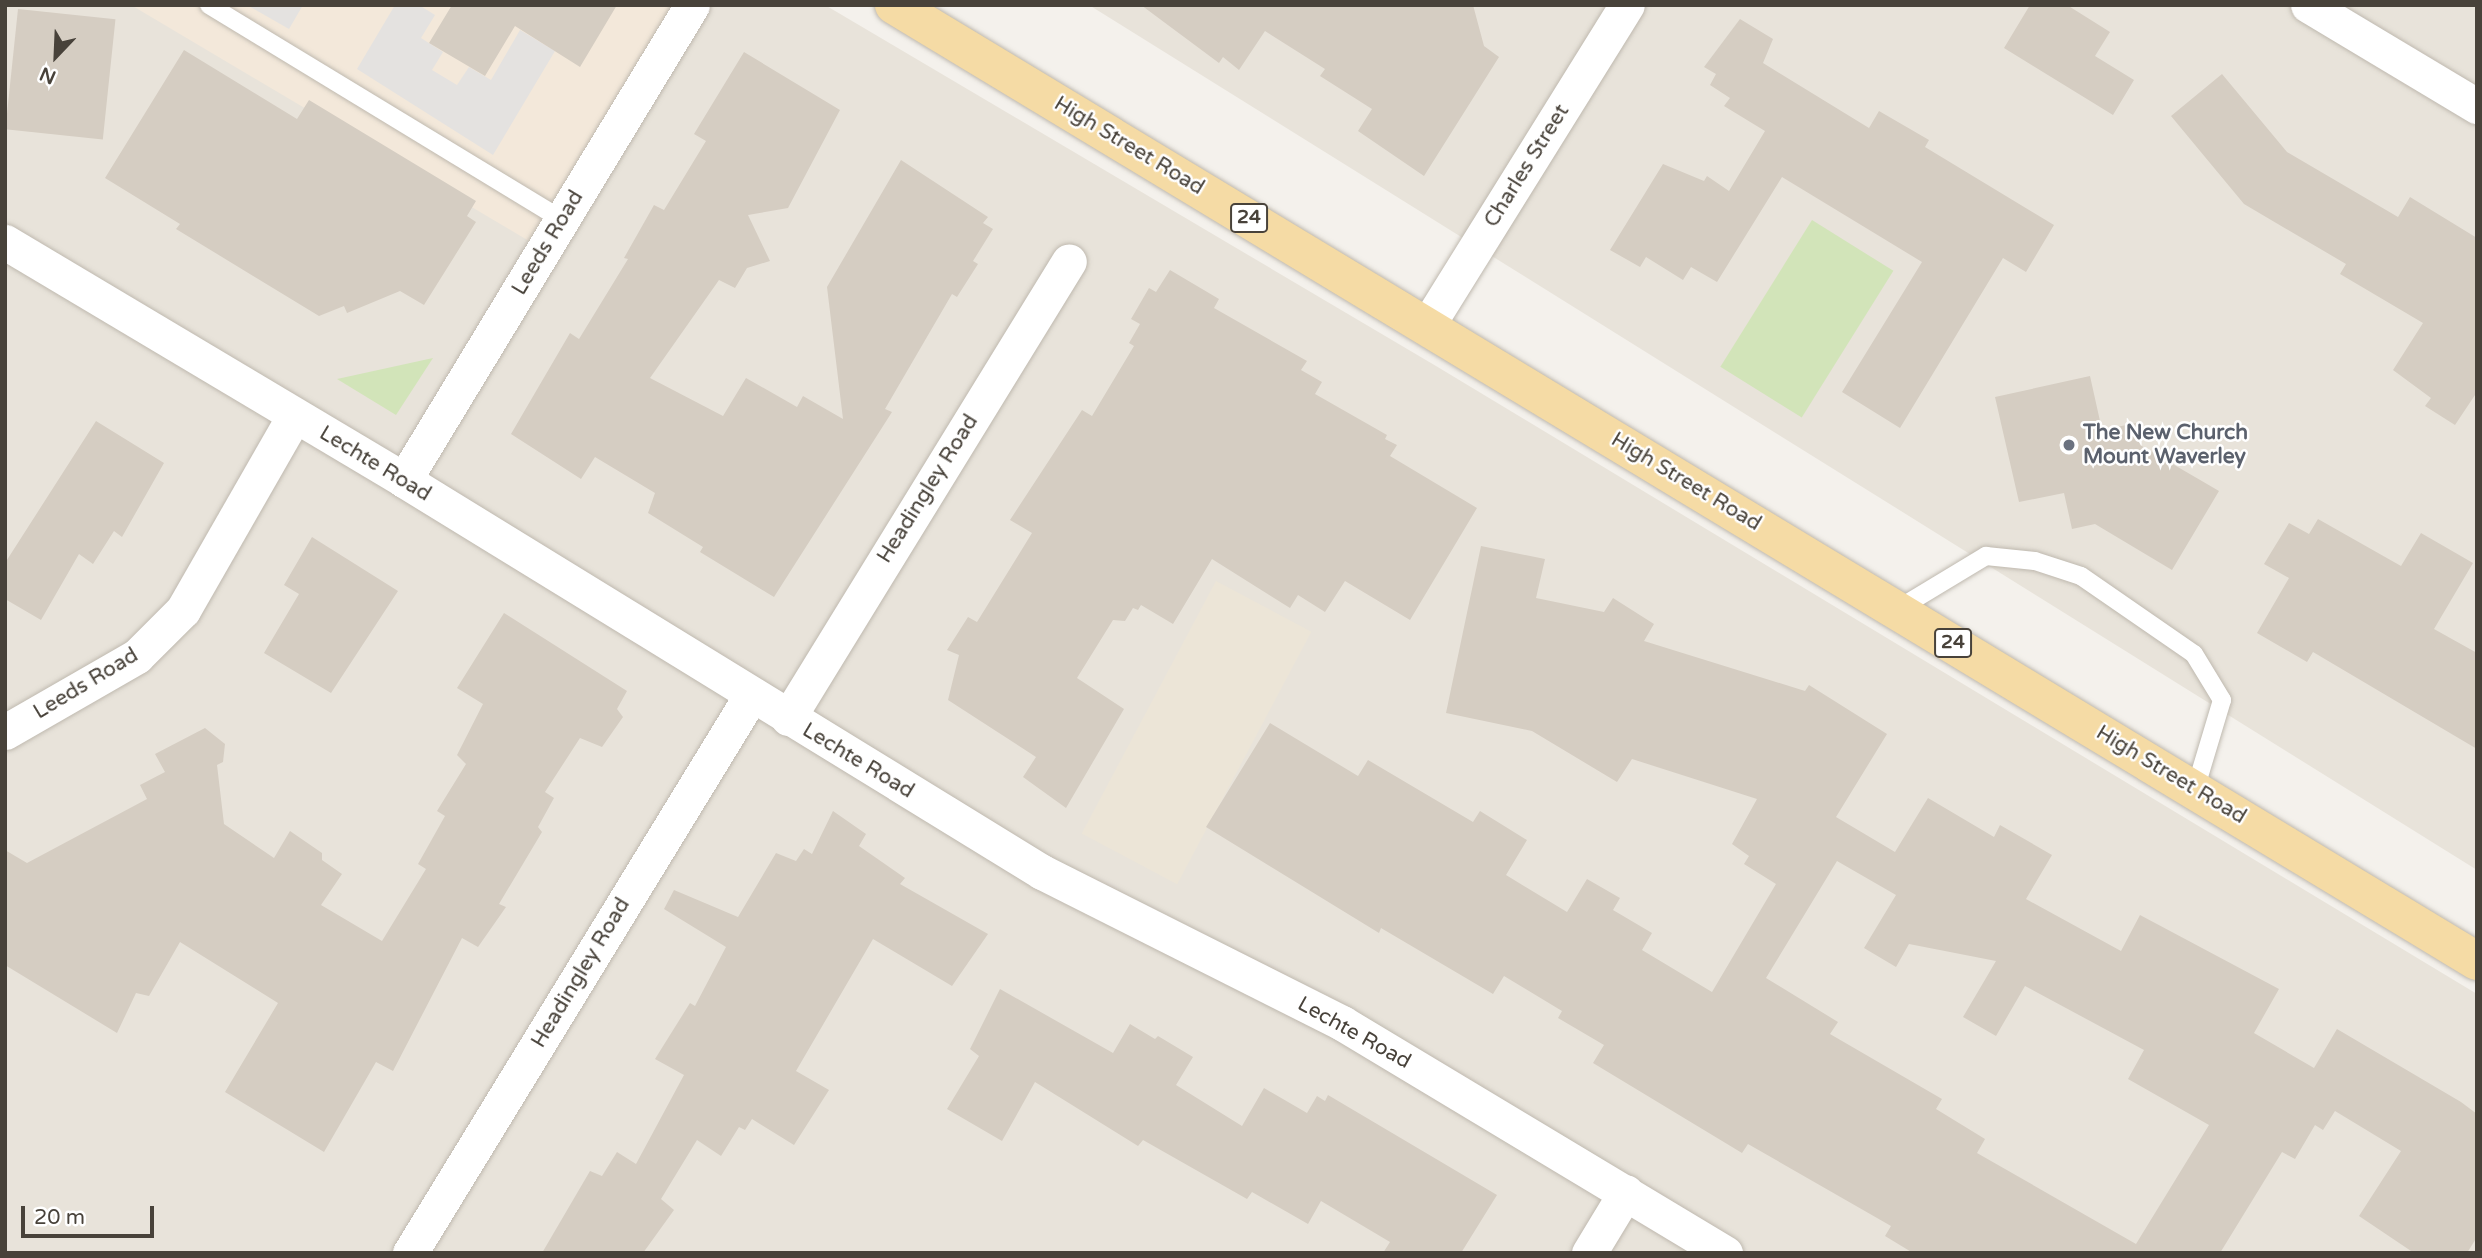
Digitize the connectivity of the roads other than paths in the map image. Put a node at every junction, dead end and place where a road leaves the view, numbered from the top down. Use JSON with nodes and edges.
{"nodes":[{"id":1,"x":209,"y":5,"type":"edge"},
{"id":2,"x":691,"y":5,"type":"edge"},
{"id":3,"x":894,"y":5,"type":"edge"},
{"id":4,"x":1627,"y":5,"type":"edge"},
{"id":5,"x":2308,"y":5,"type":"edge"},
{"id":6,"x":2477,"y":106,"type":"edge"},
{"id":7,"x":562,"y":220,"type":"junction"},
{"id":8,"x":5,"y":243,"type":"edge"},
{"id":9,"x":1069,"y":261,"type":"dead end"},
{"id":10,"x":1427,"y":326,"type":"junction"},
{"id":11,"x":295,"y":416,"type":"junction"},
{"id":12,"x":404,"y":481,"type":"junction"},
{"id":13,"x":1898,"y":609,"type":"junction"},
{"id":14,"x":752,"y":694,"type":"junction"},
{"id":15,"x":788,"y":719,"type":"junction"},
{"id":16,"x":5,"y":732,"type":"edge"},
{"id":17,"x":2195,"y":790,"type":"junction"},
{"id":18,"x":2477,"y":961,"type":"edge"},
{"id":19,"x":1626,"y":1192,"type":"junction"},
{"id":20,"x":410,"y":1253,"type":"edge"},
{"id":21,"x":1589,"y":1253,"type":"edge"},
{"id":22,"x":1725,"y":1253,"type":"edge"}],
"edges":[{"from":1,"to":7,"type":"lane"},
{"from":2,"to":7,"type":"street","name":"Leeds Road"},
{"from":3,"to":10,"type":"main road","name":"High Street Road","number":"24"},
{"from":4,"to":10,"type":"street","name":"Charles Street"},
{"from":5,"to":6,"type":"street"},
{"from":7,"to":12,"type":"street","name":"Leeds Road"},
{"from":8,"to":11,"type":"street","name":"Lechte Road"},
{"from":9,"to":15,"type":"street","name":"Headingley Road"},
{"from":10,"to":13,"type":"main road","name":"High Street Road","number":"24"},
{"from":11,"to":12,"type":"street","name":"Lechte Road"},
{"from":11,"to":16,"type":"street","name":"Leeds Road"},
{"from":12,"to":14,"type":"street","name":"Lechte Road"},
{"from":13,"to":17,"type":"main road","name":"High Street Road","number":"24"},
{"from":13,"to":17,"type":"lane"},
{"from":14,"to":15,"type":"street","name":"Lechte Road"},
{"from":14,"to":20,"type":"street","name":"Headingley Road"},
{"from":15,"to":19,"type":"street","name":"Lechte Road"},
{"from":17,"to":18,"type":"main road","name":"High Street Road","number":"24"},
{"from":19,"to":21,"type":"street"},
{"from":19,"to":22,"type":"street","name":"Lechte Road"}]}
